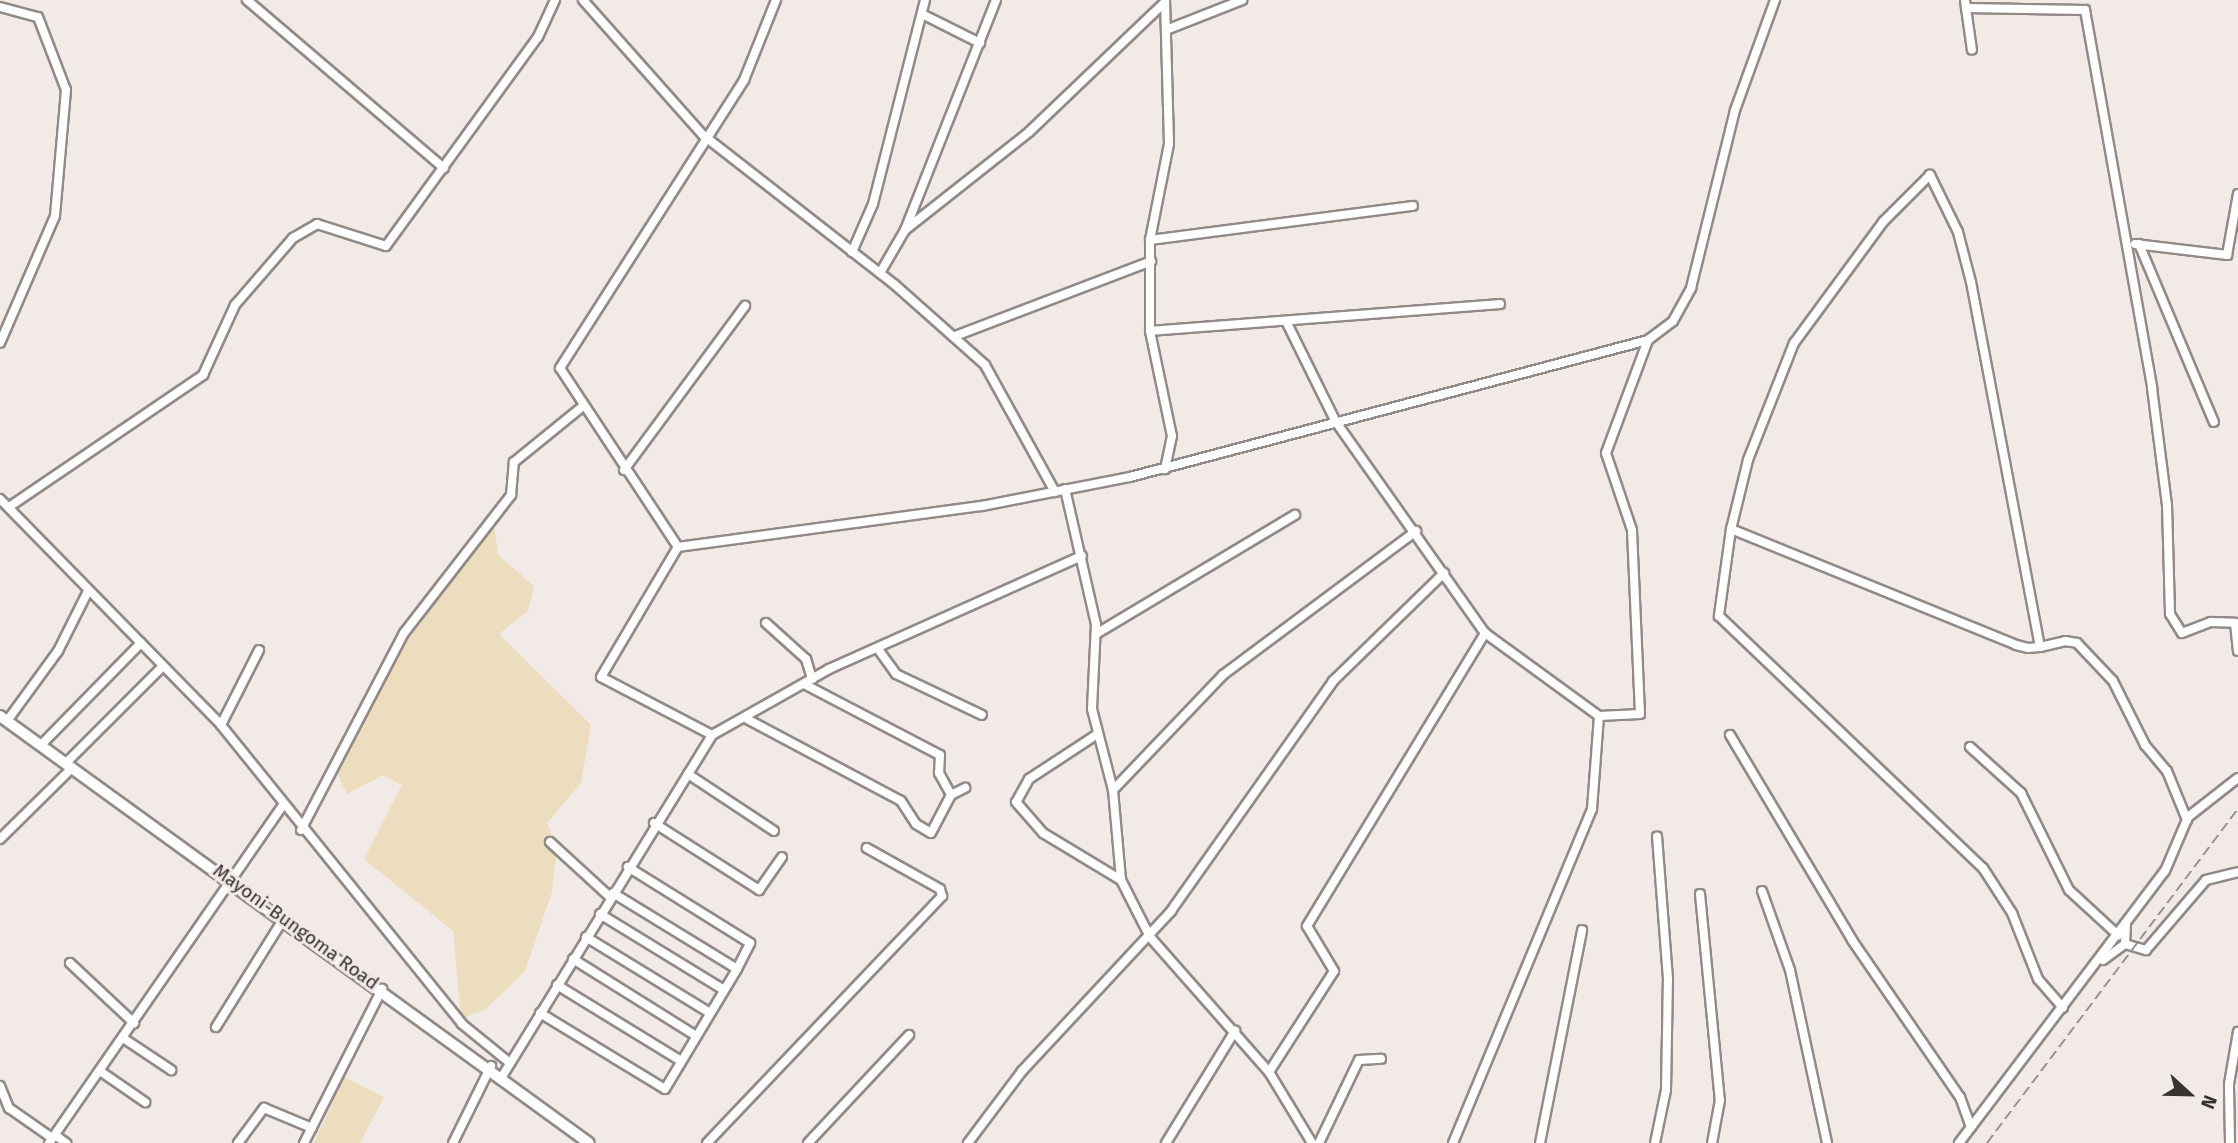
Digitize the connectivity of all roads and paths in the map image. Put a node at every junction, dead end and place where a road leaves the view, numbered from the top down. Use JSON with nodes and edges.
{"nodes":[{"id":1,"x":247,"y":0,"type":"edge"},
{"id":2,"x":555,"y":0,"type":"edge"},
{"id":3,"x":583,"y":0,"type":"edge"},
{"id":4,"x":776,"y":0,"type":"edge"},
{"id":5,"x":925,"y":0,"type":"edge"},
{"id":6,"x":996,"y":0,"type":"edge"},
{"id":7,"x":1242,"y":0,"type":"edge"},
{"id":8,"x":1775,"y":0,"type":"edge"},
{"id":9,"x":1165,"y":1,"type":"edge"},
{"id":10,"x":1965,"y":4,"type":"edge"},
{"id":11,"x":0,"y":7,"type":"edge"},
{"id":12,"x":922,"y":14,"type":"junction"},
{"id":13,"x":1166,"y":30,"type":"junction"},
{"id":14,"x":980,"y":43,"type":"junction"},
{"id":15,"x":1972,"y":50,"type":"dead end"},
{"id":16,"x":703,"y":135,"type":"junction"},
{"id":17,"x":444,"y":168,"type":"junction"},
{"id":18,"x":2238,"y":194,"type":"edge"},
{"id":19,"x":1413,"y":206,"type":"dead end"},
{"id":20,"x":905,"y":230,"type":"junction"},
{"id":21,"x":2235,"y":237,"type":"edge"},
{"id":22,"x":1150,"y":240,"type":"junction"},
{"id":23,"x":2128,"y":244,"type":"junction"},
{"id":24,"x":2139,"y":244,"type":"junction"},
{"id":25,"x":852,"y":251,"type":"junction"},
{"id":26,"x":1151,"y":261,"type":"junction"},
{"id":27,"x":880,"y":273,"type":"junction"},
{"id":28,"x":1500,"y":304,"type":"dead end"},
{"id":29,"x":745,"y":306,"type":"dead end"},
{"id":30,"x":1287,"y":323,"type":"junction"},
{"id":31,"x":1150,"y":331,"type":"junction"},
{"id":32,"x":955,"y":336,"type":"junction"},
{"id":33,"x":1648,"y":340,"type":"junction"},
{"id":34,"x":0,"y":344,"type":"edge"},
{"id":35,"x":582,"y":407,"type":"junction"},
{"id":36,"x":1336,"y":422,"type":"junction"},
{"id":37,"x":2214,"y":422,"type":"dead end"},
{"id":38,"x":1165,"y":468,"type":"junction"},
{"id":39,"x":624,"y":470,"type":"junction"},
{"id":40,"x":1065,"y":489,"type":"junction"},
{"id":41,"x":1055,"y":492,"type":"junction"},
{"id":42,"x":3,"y":503,"type":"edge"},
{"id":43,"x":1295,"y":515,"type":"dead end"},
{"id":44,"x":1731,"y":529,"type":"junction"},
{"id":45,"x":1416,"y":531,"type":"junction"},
{"id":46,"x":678,"y":547,"type":"junction"},
{"id":47,"x":1082,"y":556,"type":"junction"},
{"id":48,"x":1444,"y":573,"type":"junction"},
{"id":49,"x":88,"y":591,"type":"junction"},
{"id":50,"x":766,"y":623,"type":"dead end"},
{"id":51,"x":1096,"y":634,"type":"junction"},
{"id":52,"x":1485,"y":634,"type":"junction"},
{"id":53,"x":141,"y":643,"type":"junction"},
{"id":54,"x":2040,"y":647,"type":"junction"},
{"id":55,"x":878,"y":649,"type":"junction"},
{"id":56,"x":259,"y":650,"type":"dead end"},
{"id":57,"x":2238,"y":651,"type":"edge"},
{"id":58,"x":163,"y":666,"type":"junction"},
{"id":59,"x":808,"y":682,"type":"junction"},
{"id":60,"x":982,"y":715,"type":"dead end"},
{"id":61,"x":1600,"y":716,"type":"junction"},
{"id":62,"x":4,"y":718,"type":"edge"},
{"id":63,"x":747,"y":719,"type":"junction"},
{"id":64,"x":221,"y":725,"type":"junction"},
{"id":65,"x":712,"y":735,"type":"junction"},
{"id":66,"x":1730,"y":735,"type":"dead end"},
{"id":67,"x":1096,"y":736,"type":"junction"},
{"id":68,"x":41,"y":745,"type":"junction"},
{"id":69,"x":1970,"y":747,"type":"dead end"},
{"id":70,"x":69,"y":765,"type":"junction"},
{"id":71,"x":688,"y":774,"type":"junction"},
{"id":72,"x":2238,"y":778,"type":"edge"},
{"id":73,"x":965,"y":788,"type":"dead end"},
{"id":74,"x":1113,"y":790,"type":"junction"},
{"id":75,"x":951,"y":794,"type":"junction"},
{"id":76,"x":282,"y":807,"type":"junction"},
{"id":77,"x":2187,"y":820,"type":"junction"},
{"id":78,"x":654,"y":823,"type":"junction"},
{"id":79,"x":301,"y":830,"type":"junction"},
{"id":80,"x":774,"y":831,"type":"dead end"},
{"id":81,"x":1657,"y":836,"type":"dead end"},
{"id":82,"x":0,"y":839,"type":"edge"},
{"id":83,"x":550,"y":842,"type":"dead end"},
{"id":84,"x":867,"y":848,"type":"dead end"},
{"id":85,"x":782,"y":857,"type":"dead end"},
{"id":86,"x":628,"y":867,"type":"junction"},
{"id":87,"x":2238,"y":872,"type":"edge"},
{"id":88,"x":1121,"y":880,"type":"junction"},
{"id":89,"x":230,"y":881,"type":"junction"},
{"id":90,"x":1762,"y":891,"type":"dead end"},
{"id":91,"x":1700,"y":894,"type":"dead end"},
{"id":92,"x":611,"y":895,"type":"junction"},
{"id":93,"x":600,"y":914,"type":"junction"},
{"id":94,"x":284,"y":918,"type":"junction"},
{"id":95,"x":2126,"y":924,"type":"junction"},
{"id":96,"x":1582,"y":930,"type":"dead end"},
{"id":97,"x":2118,"y":935,"type":"junction"},
{"id":98,"x":586,"y":937,"type":"junction"},
{"id":99,"x":1150,"y":937,"type":"junction"},
{"id":100,"x":2125,"y":944,"type":"junction"},
{"id":101,"x":573,"y":959,"type":"junction"},
{"id":102,"x":70,"y":963,"type":"dead end"},
{"id":103,"x":2097,"y":964,"type":"junction"},
{"id":104,"x":737,"y":969,"type":"junction"},
{"id":105,"x":557,"y":985,"type":"junction"},
{"id":106,"x":382,"y":989,"type":"junction"},
{"id":107,"x":724,"y":990,"type":"junction"},
{"id":108,"x":2063,"y":1008,"type":"junction"},
{"id":109,"x":540,"y":1013,"type":"junction"},
{"id":110,"x":710,"y":1013,"type":"junction"},
{"id":111,"x":134,"y":1023,"type":"junction"},
{"id":112,"x":216,"y":1027,"type":"dead end"},
{"id":113,"x":1235,"y":1031,"type":"junction"},
{"id":114,"x":2238,"y":1032,"type":"edge"},
{"id":115,"x":909,"y":1035,"type":"dead end"},
{"id":116,"x":696,"y":1036,"type":"junction"},
{"id":117,"x":123,"y":1038,"type":"junction"},
{"id":118,"x":1381,"y":1059,"type":"dead end"},
{"id":119,"x":681,"y":1061,"type":"junction"},
{"id":120,"x":510,"y":1063,"type":"junction"},
{"id":121,"x":491,"y":1066,"type":"junction"},
{"id":122,"x":171,"y":1070,"type":"dead end"},
{"id":123,"x":100,"y":1071,"type":"junction"},
{"id":124,"x":1269,"y":1072,"type":"junction"},
{"id":125,"x":503,"y":1075,"type":"junction"},
{"id":126,"x":0,"y":1086,"type":"edge"},
{"id":127,"x":145,"y":1102,"type":"dead end"},
{"id":128,"x":1971,"y":1127,"type":"junction"},
{"id":129,"x":312,"y":1128,"type":"junction"},
{"id":130,"x":52,"y":1139,"type":"edge"},
{"id":131,"x":66,"y":1143,"type":"edge"},
{"id":132,"x":238,"y":1143,"type":"edge"},
{"id":133,"x":304,"y":1143,"type":"edge"},
{"id":134,"x":453,"y":1143,"type":"edge"},
{"id":135,"x":589,"y":1143,"type":"edge"},
{"id":136,"x":707,"y":1143,"type":"edge"},
{"id":137,"x":808,"y":1143,"type":"edge"},
{"id":138,"x":968,"y":1143,"type":"edge"},
{"id":139,"x":1167,"y":1143,"type":"edge"},
{"id":140,"x":1312,"y":1143,"type":"edge"},
{"id":141,"x":1319,"y":1143,"type":"edge"},
{"id":142,"x":1453,"y":1143,"type":"edge"},
{"id":143,"x":1540,"y":1143,"type":"edge"},
{"id":144,"x":1655,"y":1143,"type":"edge"},
{"id":145,"x":1712,"y":1143,"type":"edge"},
{"id":146,"x":1827,"y":1143,"type":"edge"},
{"id":147,"x":1959,"y":1143,"type":"edge"},
{"id":148,"x":2230,"y":1143,"type":"edge"}],
"edges":[{"from":1,"to":17,"type":"street"},
{"from":2,"to":17,"type":"street"},
{"from":3,"to":16,"type":"street"},
{"from":4,"to":16,"type":"street"},
{"from":5,"to":12,"type":"street"},
{"from":6,"to":14,"type":"street"},
{"from":7,"to":13,"type":"street"},
{"from":8,"to":33,"type":"street"},
{"from":9,"to":13,"type":"street"},
{"from":9,"to":20,"type":"street"},
{"from":10,"to":15,"type":"street"},
{"from":10,"to":23,"type":"street"},
{"from":11,"to":34,"type":"street"},
{"from":12,"to":14,"type":"street"},
{"from":12,"to":25,"type":"street"},
{"from":13,"to":22,"type":"street"},
{"from":14,"to":20,"type":"street"},
{"from":16,"to":25,"type":"street"},
{"from":16,"to":35,"type":"street"},
{"from":17,"to":42,"type":"street"},
{"from":18,"to":21,"type":"street"},
{"from":19,"to":22,"type":"street"},
{"from":20,"to":27,"type":"street"},
{"from":21,"to":24,"type":"street"},
{"from":22,"to":26,"type":"street"},
{"from":23,"to":24,"type":"street"},
{"from":23,"to":57,"type":"street"},
{"from":24,"to":37,"type":"street"},
{"from":25,"to":27,"type":"street"},
{"from":26,"to":31,"type":"street"},
{"from":26,"to":32,"type":"street"},
{"from":27,"to":32,"type":"street"},
{"from":28,"to":30,"type":"street"},
{"from":29,"to":39,"type":"street"},
{"from":30,"to":31,"type":"street"},
{"from":30,"to":36,"type":"street"},
{"from":31,"to":38,"type":"street"},
{"from":32,"to":41,"type":"street"},
{"from":33,"to":36,"type":"street"},
{"from":33,"to":61,"type":"street"},
{"from":35,"to":39,"type":"street"},
{"from":35,"to":79,"type":"street"},
{"from":36,"to":38,"type":"street"},
{"from":36,"to":45,"type":"street"},
{"from":38,"to":40,"type":"street"},
{"from":39,"to":46,"type":"street"},
{"from":40,"to":41,"type":"street"},
{"from":40,"to":47,"type":"street"},
{"from":41,"to":46,"type":"street"},
{"from":42,"to":49,"type":"street"},
{"from":43,"to":51,"type":"street"},
{"from":44,"to":54,"type":"street"},
{"from":44,"to":54,"type":"street"},
{"from":44,"to":108,"type":"street"},
{"from":45,"to":48,"type":"street"},
{"from":45,"to":74,"type":"street"},
{"from":46,"to":65,"type":"street"},
{"from":47,"to":51,"type":"street"},
{"from":47,"to":55,"type":"street"},
{"from":48,"to":52,"type":"street"},
{"from":48,"to":99,"type":"street"},
{"from":49,"to":53,"type":"street"},
{"from":49,"to":62,"type":"street"},
{"from":50,"to":59,"type":"street"},
{"from":51,"to":67,"type":"street"},
{"from":52,"to":61,"type":"street"},
{"from":52,"to":124,"type":"street"},
{"from":53,"to":58,"type":"street"},
{"from":53,"to":68,"type":"street"},
{"from":54,"to":77,"type":"street"},
{"from":55,"to":59,"type":"street"},
{"from":55,"to":60,"type":"street"},
{"from":56,"to":64,"type":"street"},
{"from":58,"to":64,"type":"street"},
{"from":58,"to":70,"type":"street"},
{"from":59,"to":63,"type":"street"},
{"from":59,"to":75,"type":"street"},
{"from":61,"to":142,"type":"street"},
{"from":62,"to":68,"type":"main road","name":"Mayoni-Bungoma Road"},
{"from":63,"to":65,"type":"street"},
{"from":63,"to":75,"type":"street"},
{"from":64,"to":76,"type":"street"},
{"from":65,"to":71,"type":"street"},
{"from":66,"to":128,"type":"street"},
{"from":67,"to":74,"type":"street"},
{"from":67,"to":88,"type":"street"},
{"from":68,"to":70,"type":"main road","name":"Mayoni-Bungoma Road"},
{"from":69,"to":97,"type":"street"},
{"from":70,"to":82,"type":"street"},
{"from":70,"to":89,"type":"main road","name":"Mayoni-Bungoma Road"},
{"from":71,"to":78,"type":"street"},
{"from":71,"to":80,"type":"street"},
{"from":72,"to":77,"type":"street"},
{"from":73,"to":75,"type":"street"},
{"from":74,"to":88,"type":"street"},
{"from":76,"to":79,"type":"street"},
{"from":76,"to":89,"type":"street"},
{"from":77,"to":95,"type":"street"},
{"from":78,"to":85,"type":"street"},
{"from":78,"to":86,"type":"street"},
{"from":79,"to":120,"type":"street"},
{"from":81,"to":144,"type":"street"},
{"from":83,"to":92,"type":"street"},
{"from":84,"to":136,"type":"street"},
{"from":86,"to":92,"type":"street"},
{"from":86,"to":104,"type":"street"},
{"from":87,"to":100,"type":"street"},
{"from":88,"to":99,"type":"street"},
{"from":89,"to":94,"type":"main road","name":"Mayoni-Bungoma Road"},
{"from":89,"to":111,"type":"street"},
{"from":90,"to":146,"type":"street"},
{"from":91,"to":145,"type":"street"},
{"from":92,"to":93,"type":"street"},
{"from":92,"to":104,"type":"street"},
{"from":93,"to":98,"type":"street"},
{"from":93,"to":107,"type":"street"},
{"from":94,"to":106,"type":"main road","name":"Mayoni-Bungoma Road"},
{"from":94,"to":112,"type":"street"},
{"from":95,"to":97,"type":"street"},
{"from":95,"to":100,"type":"street"},
{"from":96,"to":143,"type":"street"},
{"from":97,"to":103,"type":"street"},
{"from":98,"to":101,"type":"street"},
{"from":98,"to":110,"type":"street"},
{"from":99,"to":113,"type":"street"},
{"from":99,"to":138,"type":"street"},
{"from":100,"to":103,"type":"street"},
{"from":101,"to":105,"type":"street"},
{"from":101,"to":116,"type":"street"},
{"from":102,"to":111,"type":"street"},
{"from":103,"to":108,"type":"street"},
{"from":104,"to":107,"type":"street"},
{"from":105,"to":109,"type":"street"},
{"from":105,"to":119,"type":"street"},
{"from":106,"to":121,"type":"main road","name":"Mayoni-Bungoma Road"},
{"from":106,"to":129,"type":"street"},
{"from":107,"to":110,"type":"street"},
{"from":108,"to":128,"type":"street"},
{"from":109,"to":119,"type":"street"},
{"from":109,"to":120,"type":"street"},
{"from":110,"to":116,"type":"street"},
{"from":111,"to":117,"type":"street"},
{"from":113,"to":124,"type":"street"},
{"from":113,"to":139,"type":"street"},
{"from":114,"to":148,"type":"street"},
{"from":115,"to":137,"type":"street"},
{"from":116,"to":119,"type":"street"},
{"from":117,"to":122,"type":"street"},
{"from":117,"to":123,"type":"street"},
{"from":118,"to":141,"type":"street"},
{"from":120,"to":125,"type":"street"},
{"from":121,"to":125,"type":"main road","name":"Mayoni-Bungoma Road"},
{"from":121,"to":134,"type":"street"},
{"from":123,"to":127,"type":"street"},
{"from":123,"to":130,"type":"street"},
{"from":124,"to":140,"type":"street"},
{"from":125,"to":135,"type":"main road","name":"Mayoni-Bungoma Road"},
{"from":126,"to":130,"type":"street"},
{"from":128,"to":147,"type":"street"},
{"from":129,"to":132,"type":"street"},
{"from":129,"to":133,"type":"street"},
{"from":130,"to":131,"type":"street"}]}
